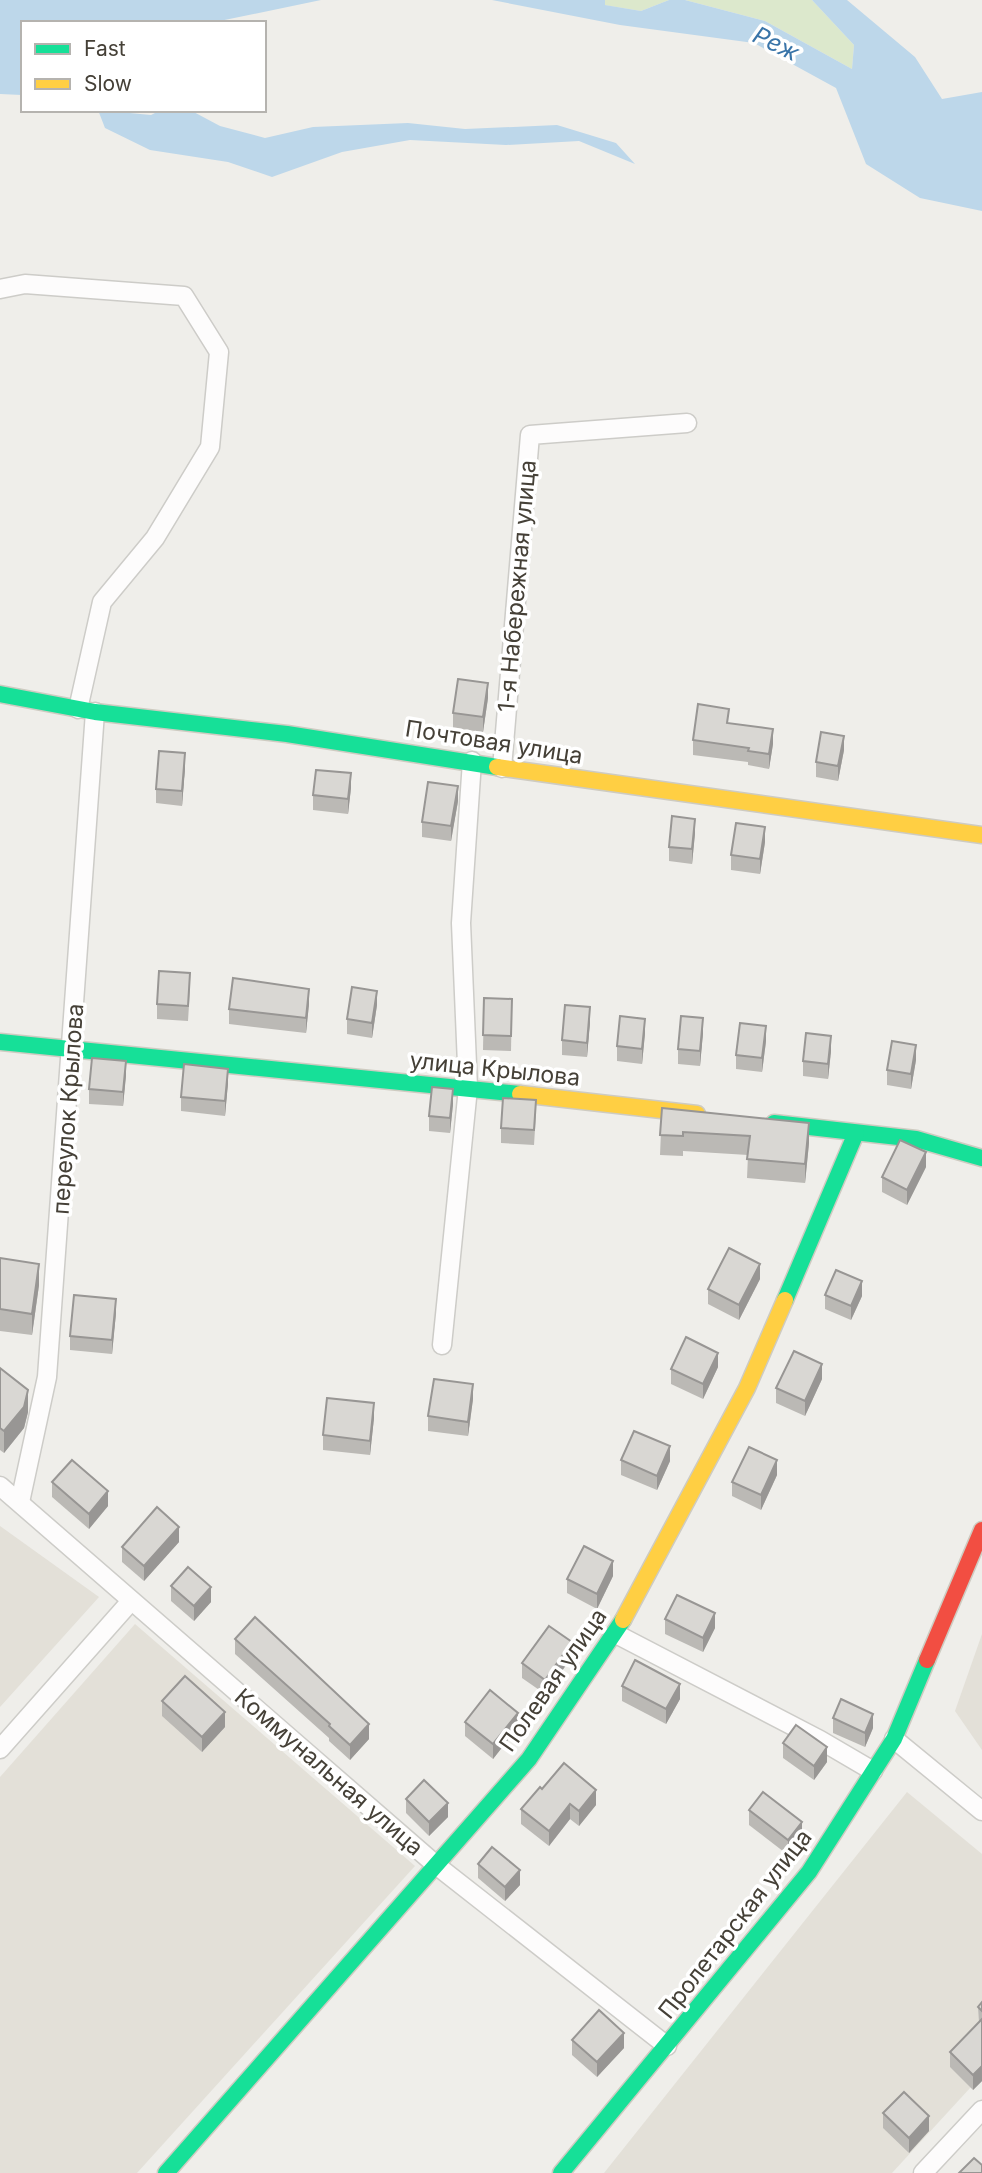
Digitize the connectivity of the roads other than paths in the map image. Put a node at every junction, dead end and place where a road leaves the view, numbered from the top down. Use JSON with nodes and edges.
{"nodes":[{"id":1,"x":0,"y":289,"type":"edge"},
{"id":2,"x":687,"y":423,"type":"dead end"},
{"id":3,"x":0,"y":694,"type":"edge"},
{"id":4,"x":87,"y":711,"type":"junction"},
{"id":5,"x":472,"y":761,"type":"junction"},
{"id":6,"x":502,"y":768,"type":"junction"},
{"id":7,"x":982,"y":835,"type":"edge"},
{"id":8,"x":0,"y":1042,"type":"edge"},
{"id":9,"x":72,"y":1049,"type":"junction"},
{"id":10,"x":468,"y":1088,"type":"junction"},
{"id":11,"x":717,"y":1117,"type":"edge"},
{"id":12,"x":759,"y":1122,"type":"edge"},
{"id":13,"x":856,"y":1133,"type":"junction"},
{"id":14,"x":982,"y":1158,"type":"edge"},
{"id":15,"x":442,"y":1345,"type":"dead end"},
{"id":16,"x":0,"y":1486,"type":"edge"},
{"id":17,"x":20,"y":1503,"type":"junction"},
{"id":18,"x":982,"y":1530,"type":"edge"},
{"id":19,"x":131,"y":1601,"type":"junction"},
{"id":20,"x":616,"y":1634,"type":"junction"},
{"id":21,"x":894,"y":1739,"type":"junction"},
{"id":22,"x":0,"y":1749,"type":"edge"},
{"id":23,"x":873,"y":1771,"type":"junction"},
{"id":24,"x":982,"y":1811,"type":"edge"},
{"id":25,"x":436,"y":1865,"type":"junction"},
{"id":26,"x":667,"y":2046,"type":"junction"},
{"id":27,"x":982,"y":2110,"type":"edge"},
{"id":28,"x":166,"y":2173,"type":"edge"},
{"id":29,"x":561,"y":2173,"type":"edge"},
{"id":30,"x":923,"y":2173,"type":"edge"}],
"edges":[{"from":1,"to":4,"type":"street","name":"переулок Крылова"},
{"from":2,"to":6,"type":"street","name":"1-я Набережная улица"},
{"from":3,"to":4,"type":"street","name":"Почтовая улица"},
{"from":4,"to":5,"type":"street","name":"Почтовая улица"},
{"from":4,"to":9,"type":"street","name":"переулок Крылова"},
{"from":5,"to":6,"type":"street","name":"Почтовая улица"},
{"from":5,"to":10,"type":"street"},
{"from":6,"to":7,"type":"street","name":"Почтовая улица"},
{"from":8,"to":9,"type":"street","name":"улица Крылова"},
{"from":9,"to":10,"type":"street","name":"улица Крылова"},
{"from":9,"to":17,"type":"street","name":"переулок Крылова"},
{"from":10,"to":11,"type":"street","name":"улица Крылова"},
{"from":10,"to":15,"type":"street"},
{"from":12,"to":13,"type":"street"},
{"from":13,"to":14,"type":"street"},
{"from":13,"to":20,"type":"street","name":"Полевая улица"},
{"from":16,"to":17,"type":"street","name":"Коммунальная улица"},
{"from":17,"to":19,"type":"street","name":"Коммунальная улица"},
{"from":18,"to":21,"type":"street","name":"Пролетарская улица"},
{"from":19,"to":22,"type":"street"},
{"from":19,"to":25,"type":"street","name":"Коммунальная улица"},
{"from":20,"to":23,"type":"street"},
{"from":20,"to":25,"type":"street","name":"Полевая улица"},
{"from":21,"to":23,"type":"street","name":"Пролетарская улица"},
{"from":21,"to":24,"type":"street"},
{"from":23,"to":26,"type":"street","name":"Пролетарская улица"},
{"from":25,"to":26,"type":"street","name":"Коммунальная улица"},
{"from":25,"to":28,"type":"street","name":"Полевая улица"},
{"from":26,"to":29,"type":"street","name":"Пролетарская улица"},
{"from":27,"to":30,"type":"street"}]}
